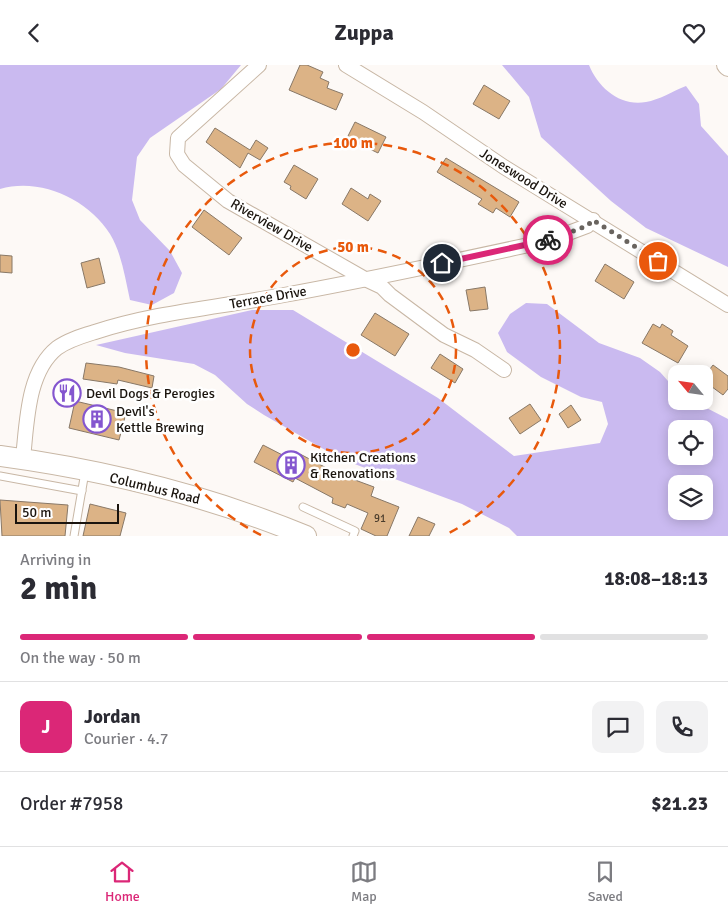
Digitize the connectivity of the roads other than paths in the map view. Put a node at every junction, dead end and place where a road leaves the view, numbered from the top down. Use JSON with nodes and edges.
{"nodes":[{"id":1,"x":259,"y":65,"type":"edge"},
{"id":2,"x":346,"y":65,"type":"edge"},
{"id":3,"x":593,"y":220,"type":"junction"},
{"id":4,"x":365,"y":279,"type":"junction"},
{"id":5,"x":728,"y":305,"type":"edge"},
{"id":6,"x":504,"y":370,"type":"dead end"},
{"id":7,"x":0,"y":456,"type":"edge"},
{"id":8,"x":23,"y":458,"type":"junction"},
{"id":9,"x":85,"y":471,"type":"junction"},
{"id":10,"x":0,"y":476,"type":"edge"},
{"id":11,"x":82,"y":491,"type":"junction"},
{"id":12,"x":303,"y":507,"type":"dead end"},
{"id":13,"x":298,"y":534,"type":"edge"},
{"id":14,"x":74,"y":536,"type":"edge"},
{"id":15,"x":353,"y":536,"type":"edge"}],
"edges":[{"from":1,"to":4,"type":"street","name":"Riverview Drive"},
{"from":2,"to":3,"type":"street","name":"Joneswood Drive"},
{"from":3,"to":4,"type":"street","name":"Terrace Drive"},
{"from":3,"to":5,"type":"street","name":"Joneswood Drive"},
{"from":4,"to":6,"type":"street","name":"Riverview Drive"},
{"from":4,"to":8,"type":"street","name":"Terrace Drive"},
{"from":7,"to":8,"type":"main road","name":"Columbus Road"},
{"from":8,"to":9,"type":"main road","name":"Columbus Road"},
{"from":9,"to":11,"type":"lane"},
{"from":9,"to":13,"type":"main road","name":"Columbus Road"},
{"from":10,"to":11,"type":"lane"},
{"from":11,"to":14,"type":"lane"},
{"from":12,"to":15,"type":"lane"}]}
